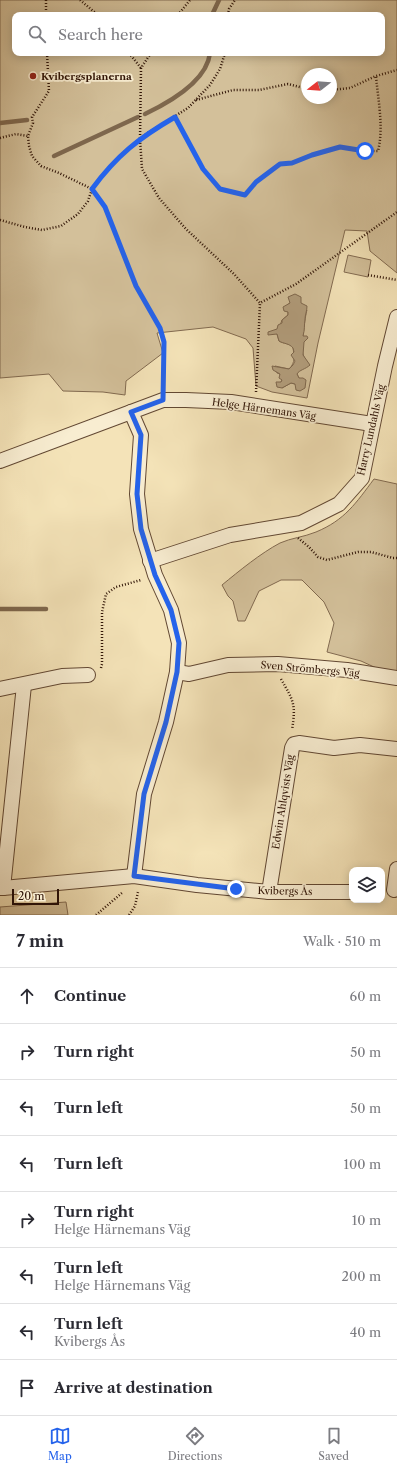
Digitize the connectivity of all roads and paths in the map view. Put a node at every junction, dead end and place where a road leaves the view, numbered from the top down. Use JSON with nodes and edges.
{"nodes":[{"id":1,"x":46,"y":0,"type":"edge"},
{"id":2,"x":80,"y":0,"type":"edge"},
{"id":3,"x":190,"y":0,"type":"edge"},
{"id":4,"x":235,"y":0,"type":"edge"},
{"id":5,"x":46,"y":12,"type":"edge"},
{"id":6,"x":94,"y":12,"type":"edge"},
{"id":7,"x":180,"y":12,"type":"edge"},
{"id":8,"x":228,"y":12,"type":"edge"},
{"id":9,"x":47,"y":56,"type":"edge"},
{"id":10,"x":131,"y":56,"type":"edge"},
{"id":11,"x":149,"y":56,"type":"edge"},
{"id":12,"x":224,"y":56,"type":"edge"},
{"id":13,"x":141,"y":68,"type":"junction"},
{"id":14,"x":397,"y":70,"type":"edge"},
{"id":15,"x":376,"y":76,"type":"junction"},
{"id":16,"x":301,"y":87,"type":"edge"},
{"id":17,"x":337,"y":89,"type":"edge"},
{"id":18,"x":194,"y":100,"type":"junction"},
{"id":19,"x":175,"y":117,"type":"junction"},
{"id":20,"x":28,"y":136,"type":"junction"},
{"id":21,"x":0,"y":138,"type":"edge"},
{"id":22,"x":140,"y":139,"type":"junction"},
{"id":23,"x":92,"y":189,"type":"junction"},
{"id":24,"x":397,"y":212,"type":"edge"},
{"id":25,"x":0,"y":220,"type":"edge"},
{"id":26,"x":368,"y":274,"type":"dead end"},
{"id":27,"x":397,"y":280,"type":"edge"},
{"id":28,"x":260,"y":303,"type":"junction"},
{"id":29,"x":397,"y":317,"type":"edge"},
{"id":30,"x":391,"y":367,"type":"edge"},
{"id":31,"x":163,"y":400,"type":"junction"},
{"id":32,"x":256,"y":406,"type":"junction"},
{"id":33,"x":131,"y":412,"type":"junction"},
{"id":34,"x":372,"y":424,"type":"junction"},
{"id":35,"x":0,"y":461,"type":"edge"},
{"id":36,"x":290,"y":525,"type":"junction"},
{"id":37,"x":397,"y":558,"type":"edge"},
{"id":38,"x":150,"y":561,"type":"junction"},
{"id":39,"x":155,"y":575,"type":"junction"},
{"id":40,"x":177,"y":672,"type":"junction"},
{"id":41,"x":88,"y":675,"type":"joint"},
{"id":42,"x":397,"y":678,"type":"edge"},
{"id":43,"x":281,"y":680,"type":"dead end"},
{"id":44,"x":24,"y":685,"type":"junction"},
{"id":45,"x":0,"y":689,"type":"edge"},
{"id":46,"x":294,"y":744,"type":"junction"},
{"id":47,"x":397,"y":749,"type":"edge"},
{"id":48,"x":397,"y":869,"type":"edge"},
{"id":49,"x":137,"y":876,"type":"junction"},
{"id":50,"x":2,"y":888,"type":"edge"},
{"id":51,"x":391,"y":890,"type":"edge"},
{"id":52,"x":138,"y":891,"type":"junction"},
{"id":53,"x":269,"y":892,"type":"junction"},
{"id":54,"x":349,"y":892,"type":"edge"},
{"id":55,"x":96,"y":915,"type":"edge"},
{"id":56,"x":129,"y":915,"type":"edge"}],
"edges":[{"from":1,"to":5,"type":"path"},
{"from":2,"to":6,"type":"path"},
{"from":3,"to":7,"type":"path"},
{"from":4,"to":8,"type":"path"},
{"from":9,"to":20,"type":"path"},
{"from":10,"to":13,"type":"path"},
{"from":11,"to":13,"type":"path"},
{"from":12,"to":18,"type":"path"},
{"from":13,"to":22,"type":"path"},
{"from":14,"to":15,"type":"path"},
{"from":15,"to":17,"type":"path"},
{"from":15,"to":19,"type":"path"},
{"from":16,"to":18,"type":"path"},
{"from":18,"to":19,"type":"path"},
{"from":19,"to":22,"type":"path"},
{"from":20,"to":21,"type":"path"},
{"from":20,"to":23,"type":"path"},
{"from":22,"to":23,"type":"path"},
{"from":22,"to":28,"type":"path"},
{"from":23,"to":25,"type":"path"},
{"from":23,"to":31,"type":"path"},
{"from":24,"to":28,"type":"path"},
{"from":26,"to":27,"type":"path"},
{"from":28,"to":32,"type":"path"},
{"from":29,"to":30,"type":"street","name":"Harry Lundahls Väg"},
{"from":30,"to":34,"type":"street","name":"Harry Lundahls Väg"},
{"from":31,"to":32,"type":"street","name":"Helge Härnemans Väg"},
{"from":31,"to":33,"type":"street","name":"Helge Härnemans Väg"},
{"from":32,"to":34,"type":"street","name":"Helge Härnemans Väg"},
{"from":33,"to":35,"type":"street","name":"Helge Härnemans Väg"},
{"from":33,"to":38,"type":"street"},
{"from":34,"to":36,"type":"street","name":"Harry Lundahls Väg"},
{"from":36,"to":37,"type":"path"},
{"from":36,"to":38,"type":"street","name":"Harry Lundahls Väg"},
{"from":38,"to":39,"type":"street"},
{"from":39,"to":40,"type":"street"},
{"from":39,"to":41,"type":"path"},
{"from":40,"to":42,"type":"street","name":"Sven Strömbergs Väg"},
{"from":40,"to":49,"type":"street"},
{"from":41,"to":44,"type":"street"},
{"from":43,"to":46,"type":"path"},
{"from":44,"to":45,"type":"street"},
{"from":44,"to":50,"type":"street"},
{"from":46,"to":47,"type":"street","name":"Edwin Ahlqvists Väg"},
{"from":46,"to":53,"type":"street","name":"Edwin Ahlqvists Väg"},
{"from":48,"to":51,"type":"street"},
{"from":49,"to":50,"type":"street","name":"Kvibergs Ås"},
{"from":49,"to":52,"type":"path"},
{"from":49,"to":53,"type":"street","name":"Kvibergs Ås"},
{"from":52,"to":55,"type":"path"},
{"from":52,"to":56,"type":"path"},
{"from":53,"to":54,"type":"street","name":"Kvibergs Ås"}]}
